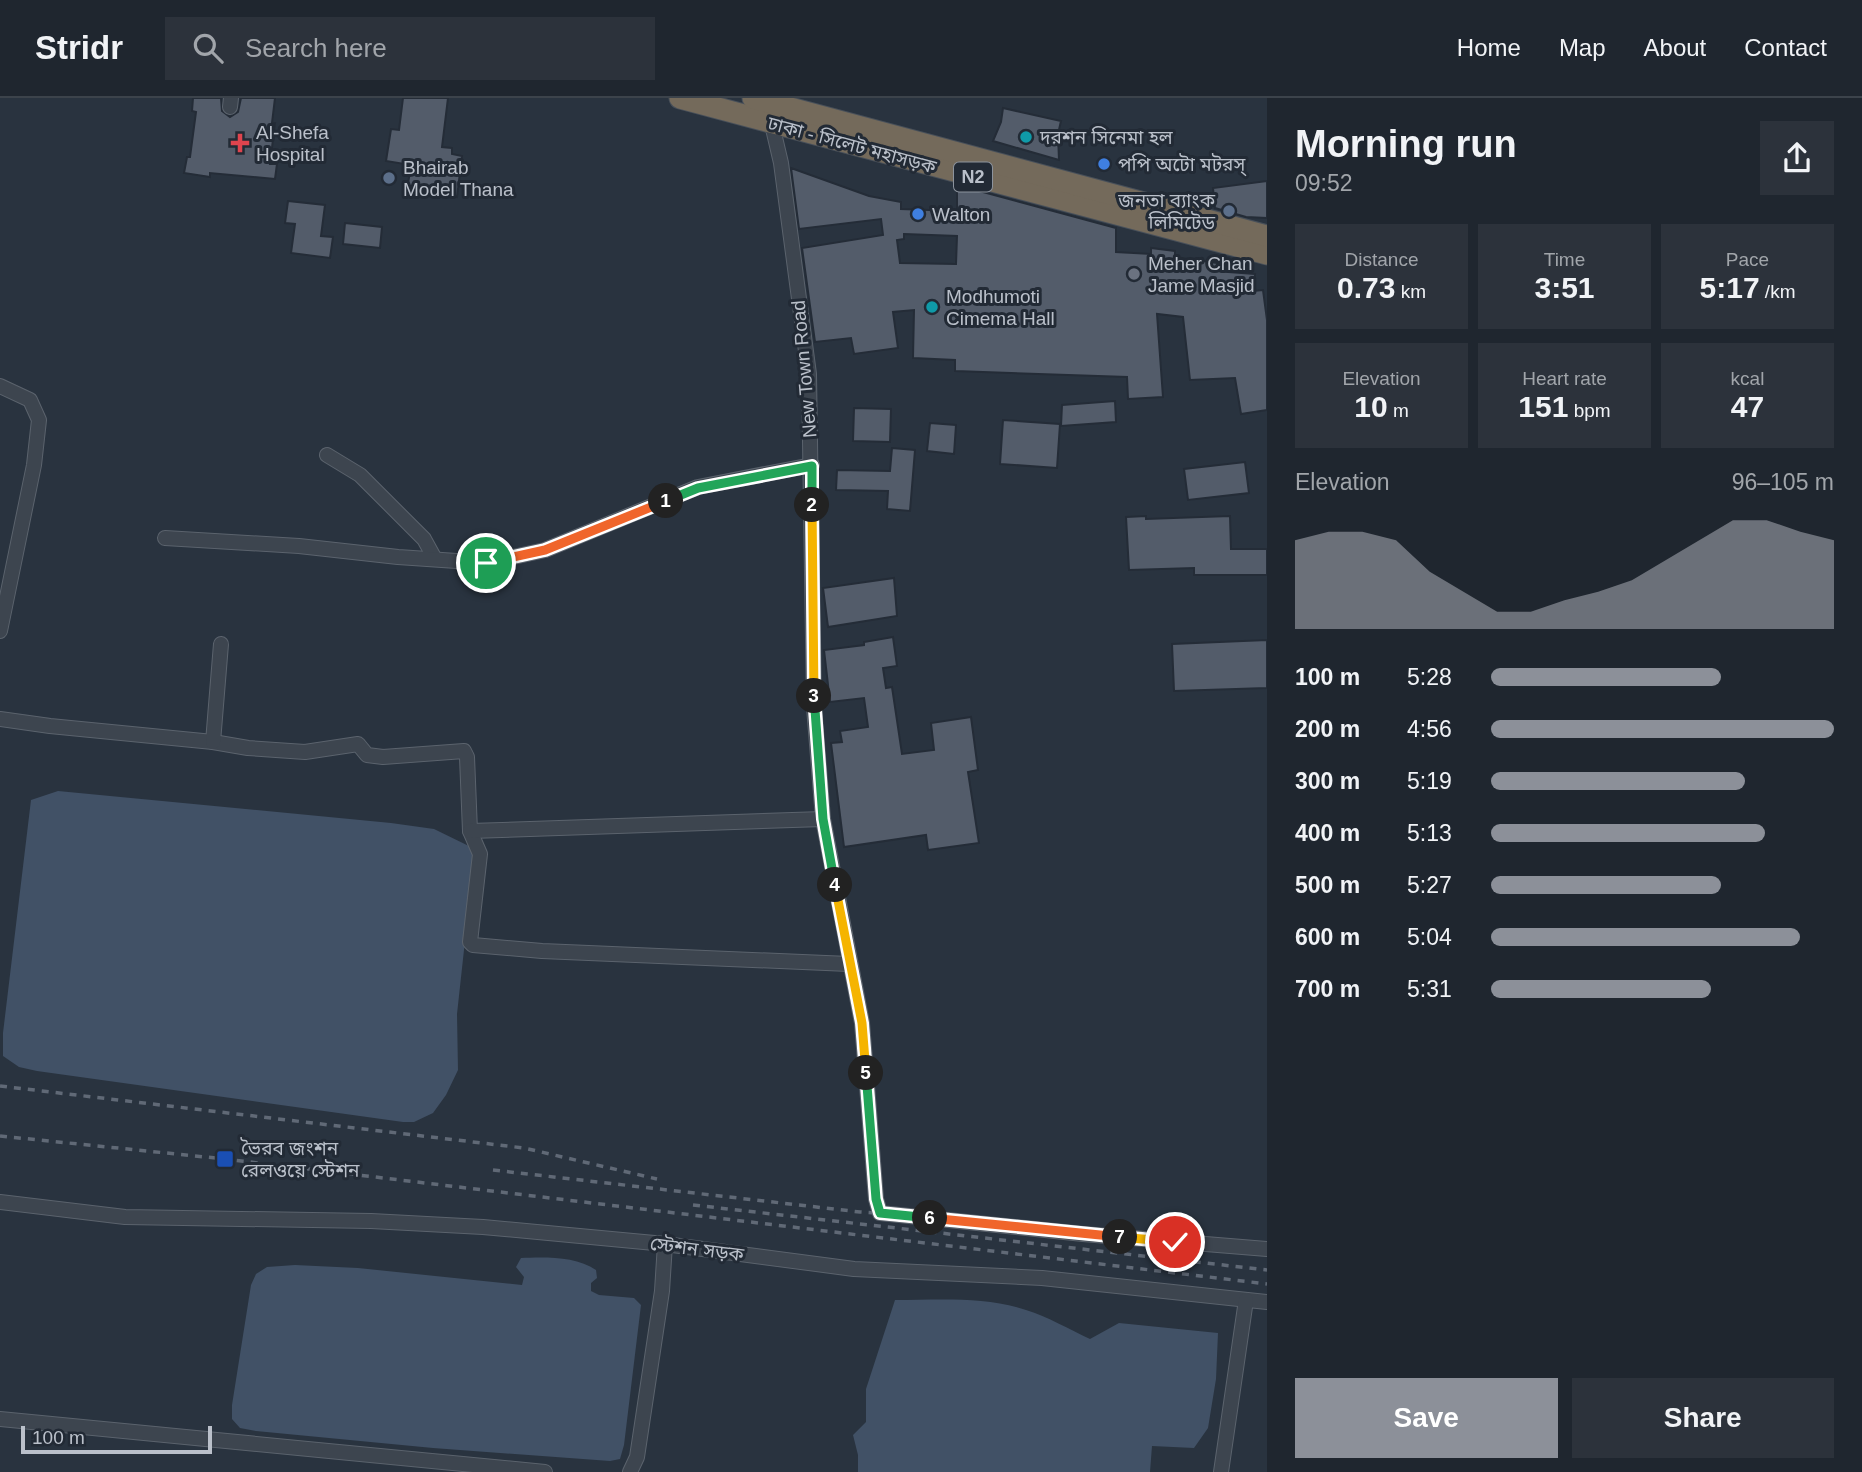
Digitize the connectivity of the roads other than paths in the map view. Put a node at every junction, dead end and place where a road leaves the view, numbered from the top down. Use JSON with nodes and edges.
{"nodes":[{"id":1,"x":680,"y":98,"type":"edge"},
{"id":2,"x":761,"y":99,"type":"edge"},
{"id":3,"x":772,"y":124,"type":"junction"},
{"id":4,"x":1267,"y":236,"type":"edge"},
{"id":5,"x":1267,"y":254,"type":"edge"},
{"id":6,"x":0,"y":386,"type":"edge"},
{"id":7,"x":327,"y":455,"type":"dead end"},
{"id":8,"x":812,"y":466,"type":"junction"},
{"id":9,"x":165,"y":538,"type":"dead end"},
{"id":10,"x":435,"y":559,"type":"junction"},
{"id":11,"x":0,"y":631,"type":"edge"},
{"id":12,"x":221,"y":644,"type":"dead end"},
{"id":13,"x":0,"y":719,"type":"edge"},
{"id":14,"x":213,"y":741,"type":"junction"},
{"id":15,"x":823,"y":819,"type":"junction"},
{"id":16,"x":470,"y":831,"type":"junction"},
{"id":17,"x":849,"y":964,"type":"junction"},
{"id":18,"x":0,"y":1202,"type":"edge"},
{"id":19,"x":665,"y":1244,"type":"junction"},
{"id":20,"x":1267,"y":1250,"type":"edge"},
{"id":21,"x":1246,"y":1300,"type":"junction"},
{"id":22,"x":1267,"y":1302,"type":"edge"},
{"id":23,"x":0,"y":1419,"type":"edge"},
{"id":24,"x":393,"y":1465,"type":"edge"},
{"id":25,"x":545,"y":1472,"type":"edge"},
{"id":26,"x":630,"y":1472,"type":"edge"},
{"id":27,"x":1221,"y":1472,"type":"edge"}],
"edges":[{"from":1,"to":3,"type":"highway","name":"ঢাকা - সিলেট মহাসড়ক","number":"N2"},
{"from":2,"to":3,"type":"street","name":"New Town Road"},
{"from":2,"to":4,"type":"highway","name":"ঢাকা - সিলেট মহাসড়ক","number":"N2"},
{"from":3,"to":5,"type":"highway","name":"ঢাকা - সিলেট মহাসড়ক","number":"N2"},
{"from":3,"to":8,"type":"street","name":"New Town Road"},
{"from":6,"to":11,"type":"street"},
{"from":7,"to":10,"type":"street"},
{"from":8,"to":10,"type":"street"},
{"from":8,"to":15,"type":"street","name":"New Town Road"},
{"from":9,"to":10,"type":"street"},
{"from":12,"to":14,"type":"street"},
{"from":13,"to":14,"type":"street"},
{"from":14,"to":16,"type":"street"},
{"from":15,"to":16,"type":"street"},
{"from":15,"to":17,"type":"street","name":"New Town Road"},
{"from":16,"to":17,"type":"street"},
{"from":17,"to":20,"type":"street","name":"New Town Road"},
{"from":18,"to":19,"type":"street","name":"স্টেশন সড়ক"},
{"from":19,"to":21,"type":"street","name":"স্টেশন সড়ক"},
{"from":19,"to":26,"type":"street"},
{"from":21,"to":22,"type":"street","name":"স্টেশন সড়ক"},
{"from":21,"to":27,"type":"street"},
{"from":23,"to":24,"type":"street"},
{"from":24,"to":25,"type":"street"}]}
